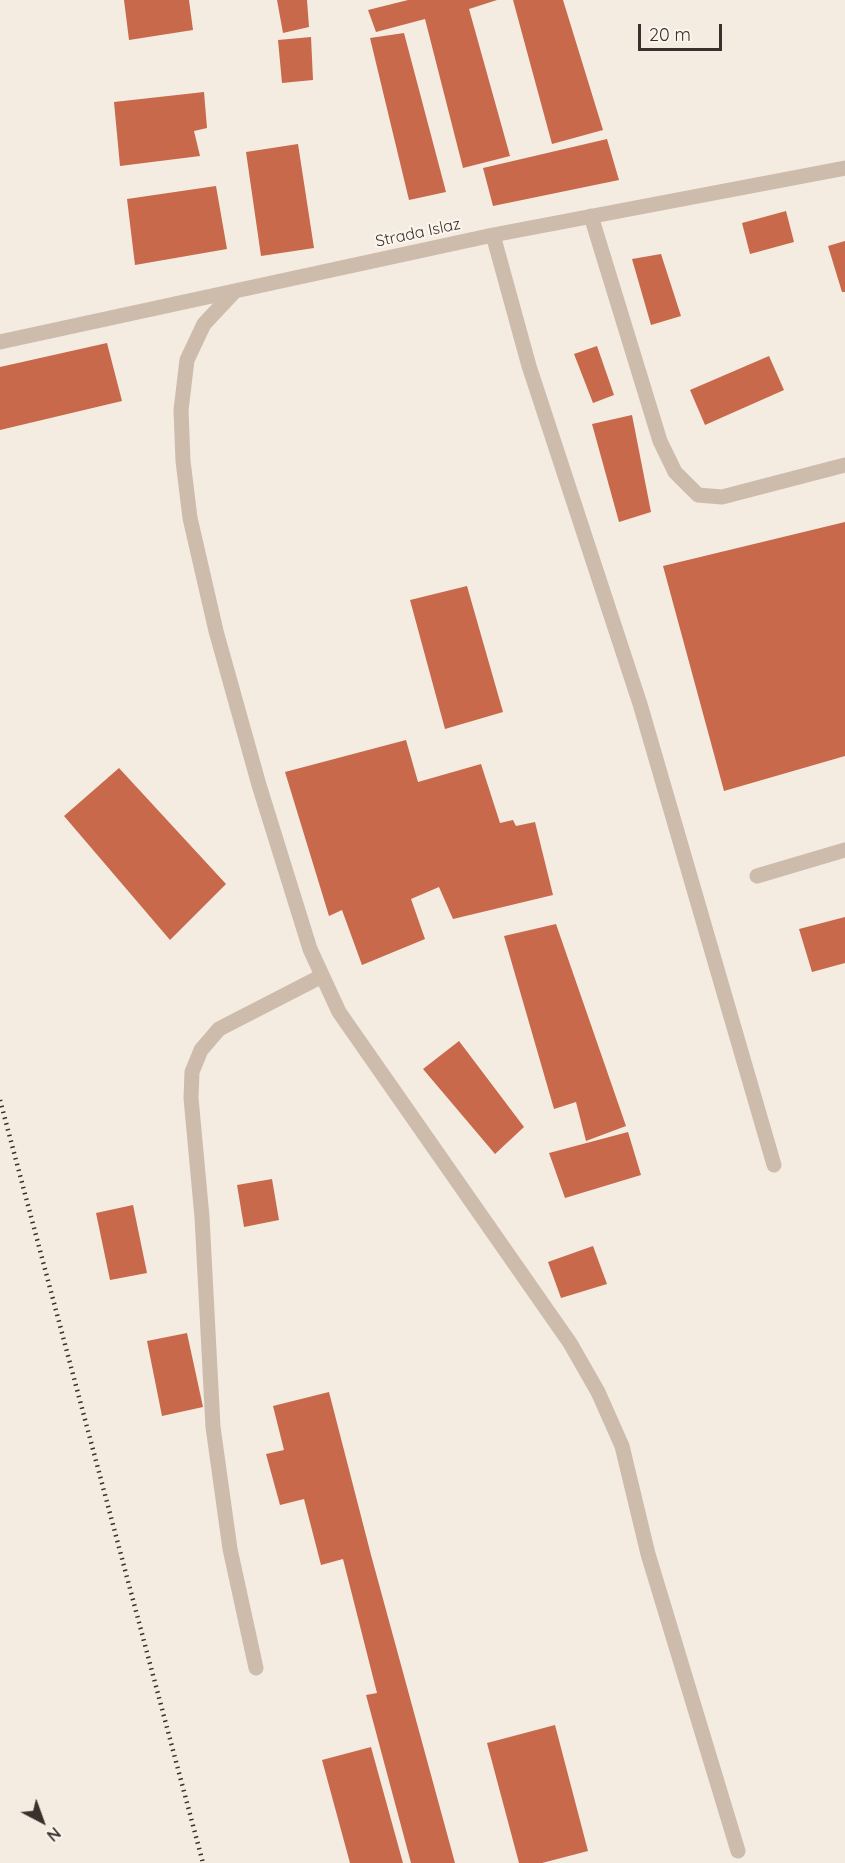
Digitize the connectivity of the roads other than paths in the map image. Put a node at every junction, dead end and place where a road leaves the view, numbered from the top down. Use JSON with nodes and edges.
{"nodes":[{"id":1,"x":845,"y":168,"type":"edge"},
{"id":2,"x":591,"y":216,"type":"junction"},
{"id":3,"x":493,"y":235,"type":"junction"},
{"id":4,"x":235,"y":291,"type":"junction"},
{"id":5,"x":0,"y":342,"type":"edge"},
{"id":6,"x":845,"y":465,"type":"edge"},
{"id":7,"x":845,"y":850,"type":"edge"},
{"id":8,"x":756,"y":876,"type":"dead end"},
{"id":9,"x":322,"y":976,"type":"junction"},
{"id":10,"x":774,"y":1165,"type":"dead end"},
{"id":11,"x":256,"y":1668,"type":"dead end"},
{"id":12,"x":738,"y":1851,"type":"dead end"}],
"edges":[{"from":1,"to":2,"type":"street","name":"Strada Islaz"},
{"from":2,"to":3,"type":"street","name":"Strada Islaz"},
{"from":2,"to":6,"type":"street"},
{"from":3,"to":4,"type":"street","name":"Strada Islaz"},
{"from":3,"to":10,"type":"street"},
{"from":4,"to":5,"type":"street","name":"Strada Islaz"},
{"from":4,"to":9,"type":"street"},
{"from":7,"to":8,"type":"street"},
{"from":9,"to":11,"type":"street"},
{"from":9,"to":12,"type":"street"}]}
